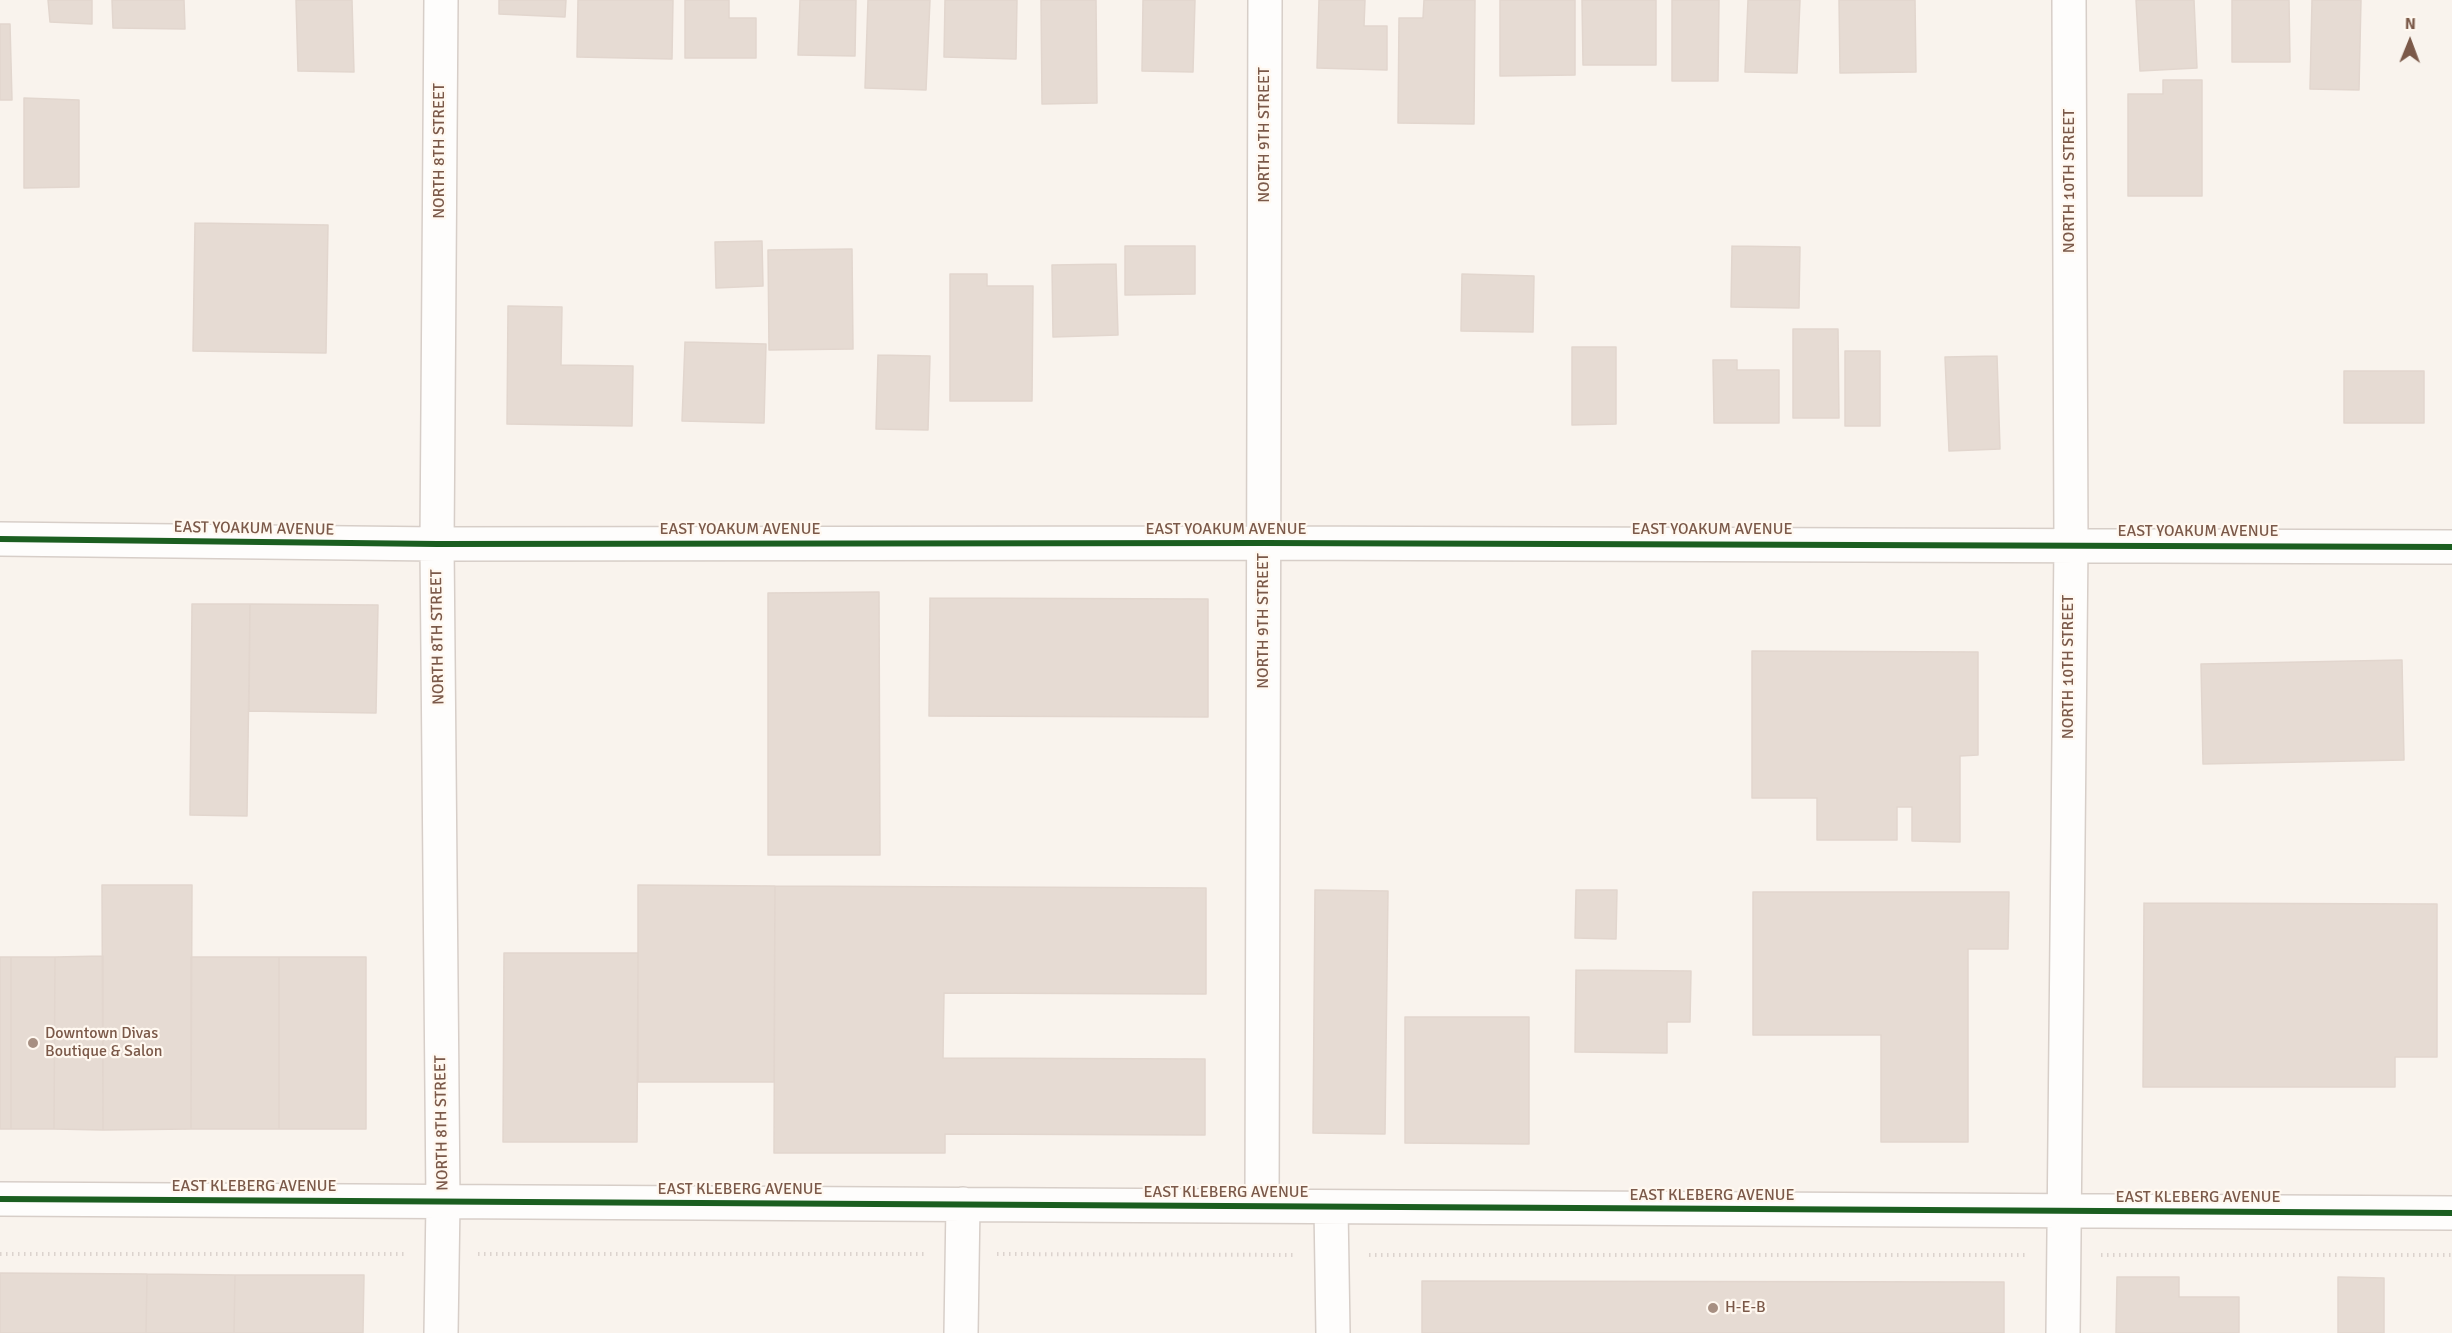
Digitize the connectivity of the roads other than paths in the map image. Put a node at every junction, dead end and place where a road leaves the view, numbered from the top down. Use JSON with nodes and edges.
{"nodes":[{"id":1,"x":441,"y":0,"type":"edge"},
{"id":2,"x":1265,"y":0,"type":"edge"},
{"id":3,"x":2069,"y":0,"type":"edge"},
{"id":4,"x":0,"y":539,"type":"edge"},
{"id":5,"x":1264,"y":543,"type":"junction"},
{"id":6,"x":437,"y":544,"type":"junction"},
{"id":7,"x":2070,"y":544,"type":"junction"},
{"id":8,"x":2452,"y":547,"type":"edge"},
{"id":9,"x":0,"y":1199,"type":"edge"},
{"id":10,"x":443,"y":1202,"type":"junction"},
{"id":11,"x":963,"y":1204,"type":"junction"},
{"id":12,"x":1262,"y":1206,"type":"junction"},
{"id":13,"x":1331,"y":1207,"type":"junction"},
{"id":14,"x":2063,"y":1211,"type":"junction"},
{"id":15,"x":2452,"y":1213,"type":"edge"},
{"id":16,"x":441,"y":1333,"type":"edge"},
{"id":17,"x":962,"y":1333,"type":"edge"},
{"id":18,"x":1333,"y":1333,"type":"edge"},
{"id":19,"x":2063,"y":1333,"type":"edge"}],
"edges":[{"from":1,"to":6,"type":"street","name":"NORTH 8TH STREET"},
{"from":2,"to":5,"type":"street","name":"NORTH 9TH STREET"},
{"from":3,"to":7,"type":"street","name":"NORTH 10TH STREET"},
{"from":4,"to":6,"type":"street","name":"EAST YOAKUM AVENUE"},
{"from":5,"to":6,"type":"street","name":"EAST YOAKUM AVENUE"},
{"from":5,"to":7,"type":"street","name":"EAST YOAKUM AVENUE"},
{"from":5,"to":12,"type":"street","name":"NORTH 9TH STREET"},
{"from":6,"to":10,"type":"street","name":"NORTH 8TH STREET"},
{"from":7,"to":8,"type":"street","name":"EAST YOAKUM AVENUE"},
{"from":7,"to":14,"type":"street","name":"NORTH 10TH STREET"},
{"from":9,"to":10,"type":"street","name":"EAST KLEBERG AVENUE"},
{"from":10,"to":11,"type":"street","name":"EAST KLEBERG AVENUE"},
{"from":10,"to":16,"type":"street","name":"NORTH 8TH STREET"},
{"from":11,"to":12,"type":"street","name":"EAST KLEBERG AVENUE"},
{"from":11,"to":17,"type":"street"},
{"from":12,"to":13,"type":"street","name":"EAST KLEBERG AVENUE"},
{"from":13,"to":14,"type":"street","name":"EAST KLEBERG AVENUE"},
{"from":13,"to":18,"type":"street"},
{"from":14,"to":15,"type":"street","name":"EAST KLEBERG AVENUE"},
{"from":14,"to":19,"type":"street","name":"NORTH 10TH STREET"}]}
